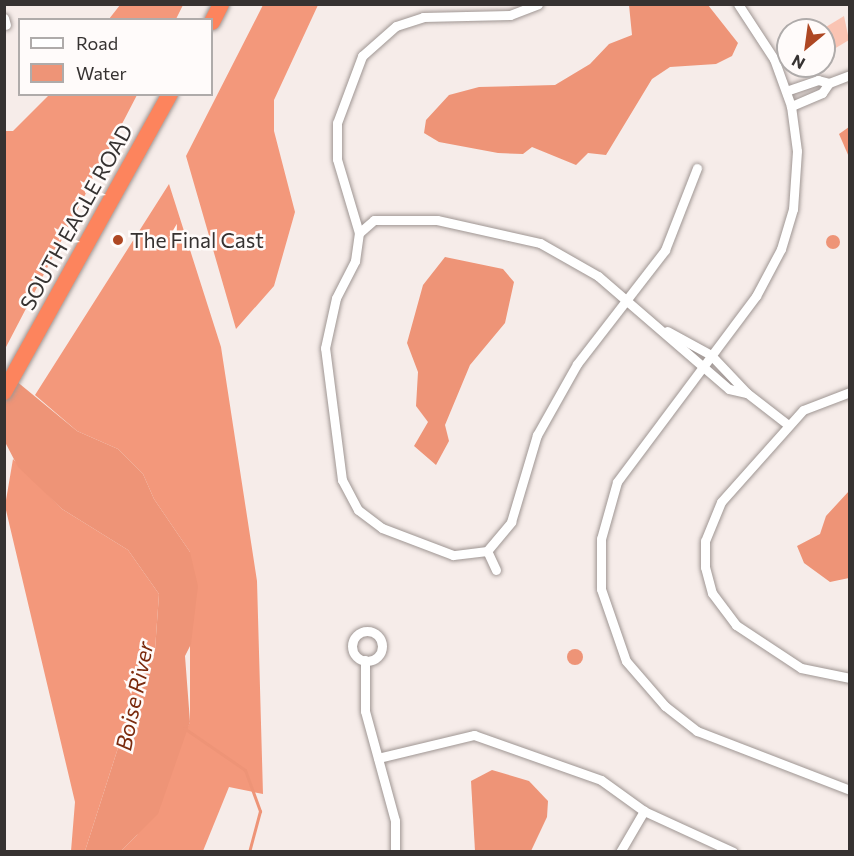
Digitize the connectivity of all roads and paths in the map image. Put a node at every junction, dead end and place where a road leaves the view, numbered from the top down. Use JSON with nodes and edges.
{"nodes":[{"id":1,"x":221,"y":4,"type":"edge"},
{"id":2,"x":538,"y":4,"type":"edge"},
{"id":3,"x":738,"y":4,"type":"edge"},
{"id":4,"x":213,"y":20,"type":"edge"},
{"id":5,"x":849,"y":75,"type":"edge"},
{"id":6,"x":829,"y":83,"type":"junction"},
{"id":7,"x":786,"y":90,"type":"junction"},
{"id":8,"x":169,"y":96,"type":"edge"},
{"id":9,"x":791,"y":106,"type":"junction"},
{"id":10,"x":697,"y":168,"type":"dead end"},
{"id":11,"x":359,"y":233,"type":"junction"},
{"id":12,"x":628,"y":300,"type":"junction"},
{"id":13,"x":667,"y":331,"type":"junction"},
{"id":14,"x":711,"y":355,"type":"junction"},
{"id":15,"x":701,"y":368,"type":"junction"},
{"id":16,"x":849,"y":392,"type":"edge"},
{"id":17,"x":4,"y":393,"type":"edge"},
{"id":18,"x":747,"y":393,"type":"junction"},
{"id":19,"x":788,"y":424,"type":"junction"},
{"id":20,"x":487,"y":551,"type":"junction"},
{"id":21,"x":496,"y":570,"type":"dead end"},
{"id":22,"x":364,"y":660,"type":"dead end"},
{"id":23,"x":849,"y":678,"type":"edge"},
{"id":24,"x":378,"y":758,"type":"junction"},
{"id":25,"x":849,"y":790,"type":"edge"},
{"id":26,"x":644,"y":811,"type":"junction"},
{"id":27,"x":395,"y":852,"type":"edge"},
{"id":28,"x":620,"y":852,"type":"edge"},
{"id":29,"x":733,"y":852,"type":"edge"}],
"edges":[{"from":1,"to":4,"type":"highway"},
{"from":2,"to":11,"type":"street"},
{"from":3,"to":7,"type":"street"},
{"from":5,"to":6,"type":"street"},
{"from":6,"to":7,"type":"street"},
{"from":6,"to":9,"type":"street"},
{"from":7,"to":9,"type":"street"},
{"from":8,"to":17,"type":"highway","name":"SOUTH EAGLE ROAD"},
{"from":9,"to":14,"type":"street"},
{"from":10,"to":12,"type":"street"},
{"from":11,"to":12,"type":"street"},
{"from":11,"to":20,"type":"street"},
{"from":12,"to":13,"type":"street"},
{"from":12,"to":20,"type":"street"},
{"from":13,"to":14,"type":"street"},
{"from":13,"to":15,"type":"street"},
{"from":14,"to":15,"type":"street"},
{"from":14,"to":18,"type":"street"},
{"from":15,"to":18,"type":"street"},
{"from":15,"to":25,"type":"street"},
{"from":16,"to":19,"type":"street"},
{"from":18,"to":19,"type":"street"},
{"from":19,"to":23,"type":"street"},
{"from":20,"to":21,"type":"street"},
{"from":22,"to":24,"type":"street"},
{"from":24,"to":26,"type":"street"},
{"from":24,"to":27,"type":"street"},
{"from":26,"to":28,"type":"street"},
{"from":26,"to":29,"type":"street"}]}
